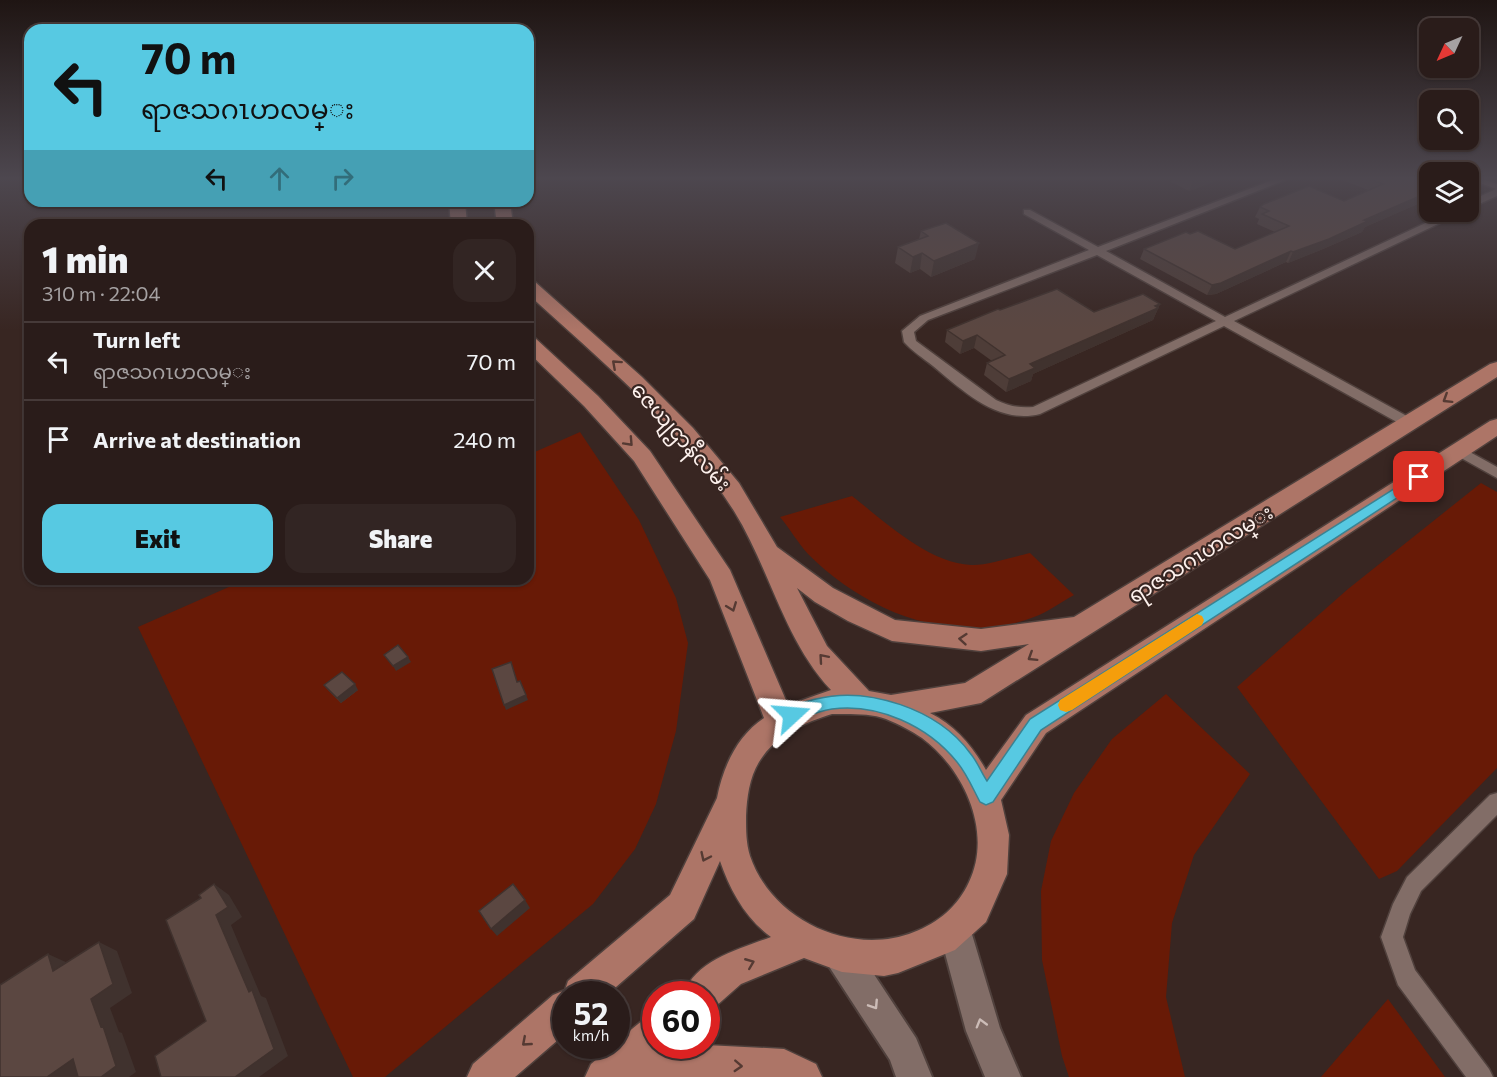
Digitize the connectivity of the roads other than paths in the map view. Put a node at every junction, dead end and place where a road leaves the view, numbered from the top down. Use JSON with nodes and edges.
{"nodes":[{"id":1,"x":1057,"y":229,"type":"edge"},
{"id":2,"x":1155,"y":229,"type":"edge"},
{"id":3,"x":1420,"y":229,"type":"edge"},
{"id":4,"x":1097,"y":252,"type":"junction"},
{"id":5,"x":534,"y":290,"type":"edge"},
{"id":6,"x":1225,"y":322,"type":"junction"},
{"id":7,"x":534,"y":348,"type":"edge"},
{"id":8,"x":1497,"y":368,"type":"edge"},
{"id":9,"x":1409,"y":423,"type":"junction"},
{"id":10,"x":1497,"y":426,"type":"edge"},
{"id":11,"x":1459,"y":451,"type":"junction"},
{"id":12,"x":1497,"y":473,"type":"edge"},
{"id":13,"x":768,"y":551,"type":"junction"},
{"id":14,"x":1083,"y":625,"type":"junction"},
{"id":15,"x":876,"y":705,"type":"junction"},
{"id":16,"x":780,"y":721,"type":"junction"},
{"id":17,"x":986,"y":796,"type":"junction"},
{"id":18,"x":1497,"y":802,"type":"edge"},
{"id":19,"x":729,"y":804,"type":"junction"},
{"id":20,"x":955,"y":931,"type":"junction"},
{"id":21,"x":804,"y":940,"type":"junction"},
{"id":22,"x":842,"y":956,"type":"junction"},
{"id":23,"x":596,"y":981,"type":"edge"},
{"id":24,"x":717,"y":981,"type":"edge"},
{"id":25,"x":552,"y":1020,"type":"edge"},
{"id":26,"x":642,"y":1045,"type":"edge"},
{"id":27,"x":486,"y":1077,"type":"edge"},
{"id":28,"x":604,"y":1077,"type":"edge"},
{"id":29,"x":639,"y":1077,"type":"edge"},
{"id":30,"x":803,"y":1077,"type":"edge"},
{"id":31,"x":914,"y":1077,"type":"edge"},
{"id":32,"x":1003,"y":1077,"type":"edge"},
{"id":33,"x":1481,"y":1077,"type":"edge"}],
"edges":[{"from":1,"to":4,"type":"street"},
{"from":2,"to":4,"type":"street"},
{"from":3,"to":6,"type":"street"},
{"from":4,"to":6,"type":"street"},
{"from":4,"to":6,"type":"street"},
{"from":13,"to":5,"type":"main road","name":"ဇေယျဌာနီလမ်း","one_way":true},
{"from":6,"to":9,"type":"street"},
{"from":7,"to":16,"type":"main road","name":"ဇေယျဌာနီလမ်း","one_way":true},
{"from":8,"to":9,"type":"main road","name":"ရာဇသဂၤဟလမ္း","one_way":true},
{"from":9,"to":14,"type":"main road","name":"ရာဇသဂၤဟလမ္း"},
{"from":10,"to":11,"type":"main road"},
{"from":11,"to":12,"type":"street"},
{"from":11,"to":17,"type":"main road"},
{"from":14,"to":13,"type":"main road","one_way":true},
{"from":15,"to":13,"type":"main road","name":"ဇေယျဌာနီလမ်း","one_way":true},
{"from":14,"to":15,"type":"main road","name":"ရာဇသဂၤဟလမ္း","one_way":true},
{"from":15,"to":16,"type":"main road","name":"ရာဇသဂၤဟလမ္း"},
{"from":15,"to":17,"type":"main road"},
{"from":16,"to":19,"type":"main road","name":"ရာဇသဂၤဟလမ္း"},
{"from":17,"to":20,"type":"main road"},
{"from":18,"to":33,"type":"street"},
{"from":19,"to":21,"type":"main road"},
{"from":19,"to":23,"type":"main road","one_way":true},
{"from":20,"to":22,"type":"main road"},
{"from":32,"to":20,"type":"main road","one_way":true},
{"from":21,"to":22,"type":"main road"},
{"from":24,"to":21,"type":"main road","one_way":true},
{"from":22,"to":31,"type":"main road","one_way":true},
{"from":25,"to":27,"type":"main road","one_way":true},
{"from":26,"to":28,"type":"main road"},
{"from":29,"to":30,"type":"main road","one_way":true}]}
